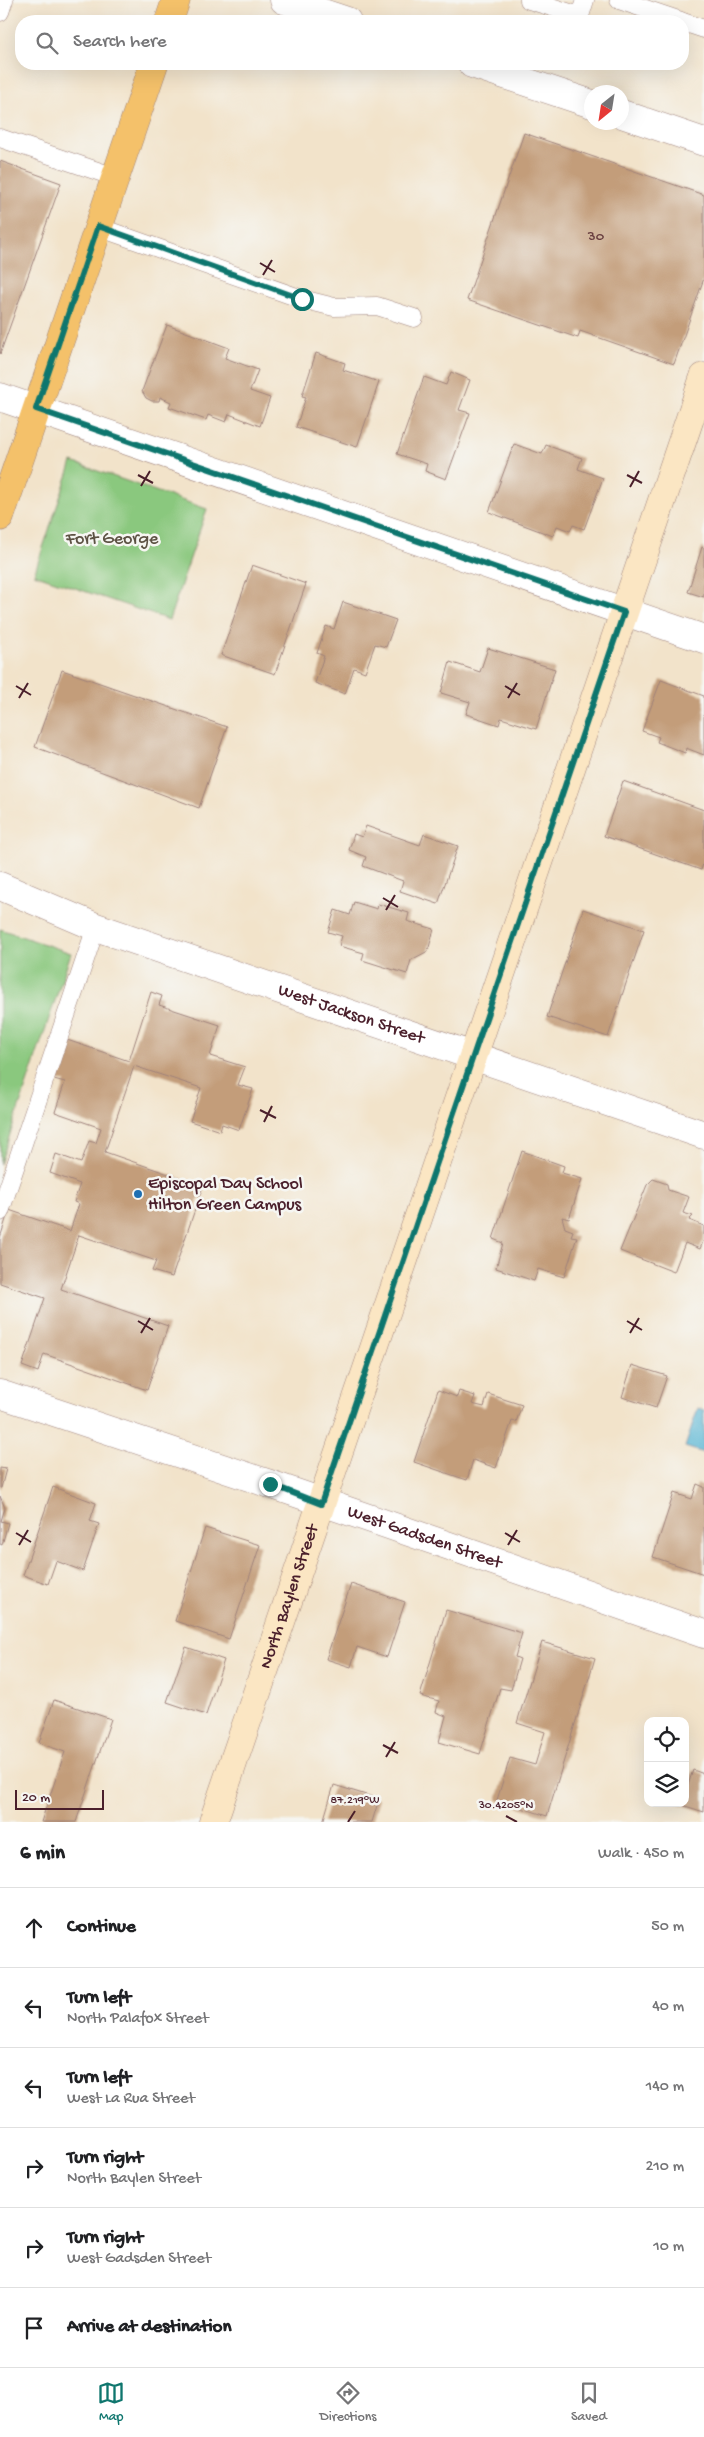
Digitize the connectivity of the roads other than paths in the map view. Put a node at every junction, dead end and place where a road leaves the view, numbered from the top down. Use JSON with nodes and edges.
{"nodes":[{"id":1,"x":4,"y":0,"type":"edge"},
{"id":2,"x":176,"y":0,"type":"edge"},
{"id":3,"x":284,"y":0,"type":"edge"},
{"id":4,"x":529,"y":0,"type":"edge"},
{"id":5,"x":585,"y":0,"type":"edge"},
{"id":6,"x":619,"y":0,"type":"edge"},
{"id":7,"x":0,"y":12,"type":"edge"},
{"id":8,"x":171,"y":15,"type":"edge"},
{"id":9,"x":329,"y":15,"type":"edge"},
{"id":10,"x":577,"y":15,"type":"edge"},
{"id":11,"x":580,"y":15,"type":"edge"},
{"id":12,"x":662,"y":15,"type":"edge"},
{"id":13,"x":689,"y":24,"type":"edge"},
{"id":14,"x":704,"y":29,"type":"edge"},
{"id":15,"x":152,"y":70,"type":"edge"},
{"id":16,"x":490,"y":70,"type":"edge"},
{"id":17,"x":584,"y":101,"type":"edge"},
{"id":18,"x":629,"y":116,"type":"edge"},
{"id":19,"x":0,"y":138,"type":"edge"},
{"id":20,"x":704,"y":142,"type":"edge"},
{"id":21,"x":115,"y":177,"type":"junction"},
{"id":22,"x":98,"y":226,"type":"junction"},
{"id":23,"x":414,"y":318,"type":"dead end"},
{"id":24,"x":704,"y":377,"type":"edge"},
{"id":25,"x":0,"y":397,"type":"edge"},
{"id":26,"x":36,"y":409,"type":"junction"},
{"id":27,"x":0,"y":517,"type":"edge"},
{"id":28,"x":624,"y":612,"type":"junction"},
{"id":29,"x":704,"y":639,"type":"edge"},
{"id":30,"x":0,"y":886,"type":"edge"},
{"id":31,"x":96,"y":927,"type":"junction"},
{"id":32,"x":473,"y":1056,"type":"junction"},
{"id":33,"x":704,"y":1135,"type":"edge"},
{"id":34,"x":0,"y":1212,"type":"edge"},
{"id":35,"x":0,"y":1394,"type":"edge"},
{"id":36,"x":321,"y":1504,"type":"junction"},
{"id":37,"x":704,"y":1634,"type":"edge"},
{"id":38,"x":213,"y":1822,"type":"edge"}],
"edges":[{"from":1,"to":7,"type":"lane"},
{"from":2,"to":8,"type":"main road"},
{"from":3,"to":9,"type":"street"},
{"from":4,"to":10,"type":"lane"},
{"from":5,"to":11,"type":"lane"},
{"from":6,"to":12,"type":"lane"},
{"from":13,"to":14,"type":"lane"},
{"from":15,"to":21,"type":"main road"},
{"from":16,"to":17,"type":"street"},
{"from":18,"to":20,"type":"street"},
{"from":19,"to":21,"type":"lane"},
{"from":21,"to":22,"type":"main road"},
{"from":22,"to":23,"type":"lane"},
{"from":22,"to":26,"type":"main road"},
{"from":24,"to":28,"type":"street","name":"North Baylen Street"},
{"from":25,"to":26,"type":"street"},
{"from":26,"to":27,"type":"main road"},
{"from":26,"to":28,"type":"street"},
{"from":28,"to":29,"type":"street"},
{"from":28,"to":32,"type":"street","name":"North Baylen Street"},
{"from":30,"to":31,"type":"street","name":"West Jackson Street"},
{"from":31,"to":32,"type":"street","name":"West Jackson Street"},
{"from":31,"to":34,"type":"lane"},
{"from":32,"to":33,"type":"street","name":"West Jackson Street"},
{"from":32,"to":36,"type":"street","name":"North Baylen Street"},
{"from":35,"to":36,"type":"street","name":"West Gadsden Street"},
{"from":36,"to":37,"type":"street","name":"West Gadsden Street"},
{"from":36,"to":38,"type":"street","name":"North Baylen Street"}]}
